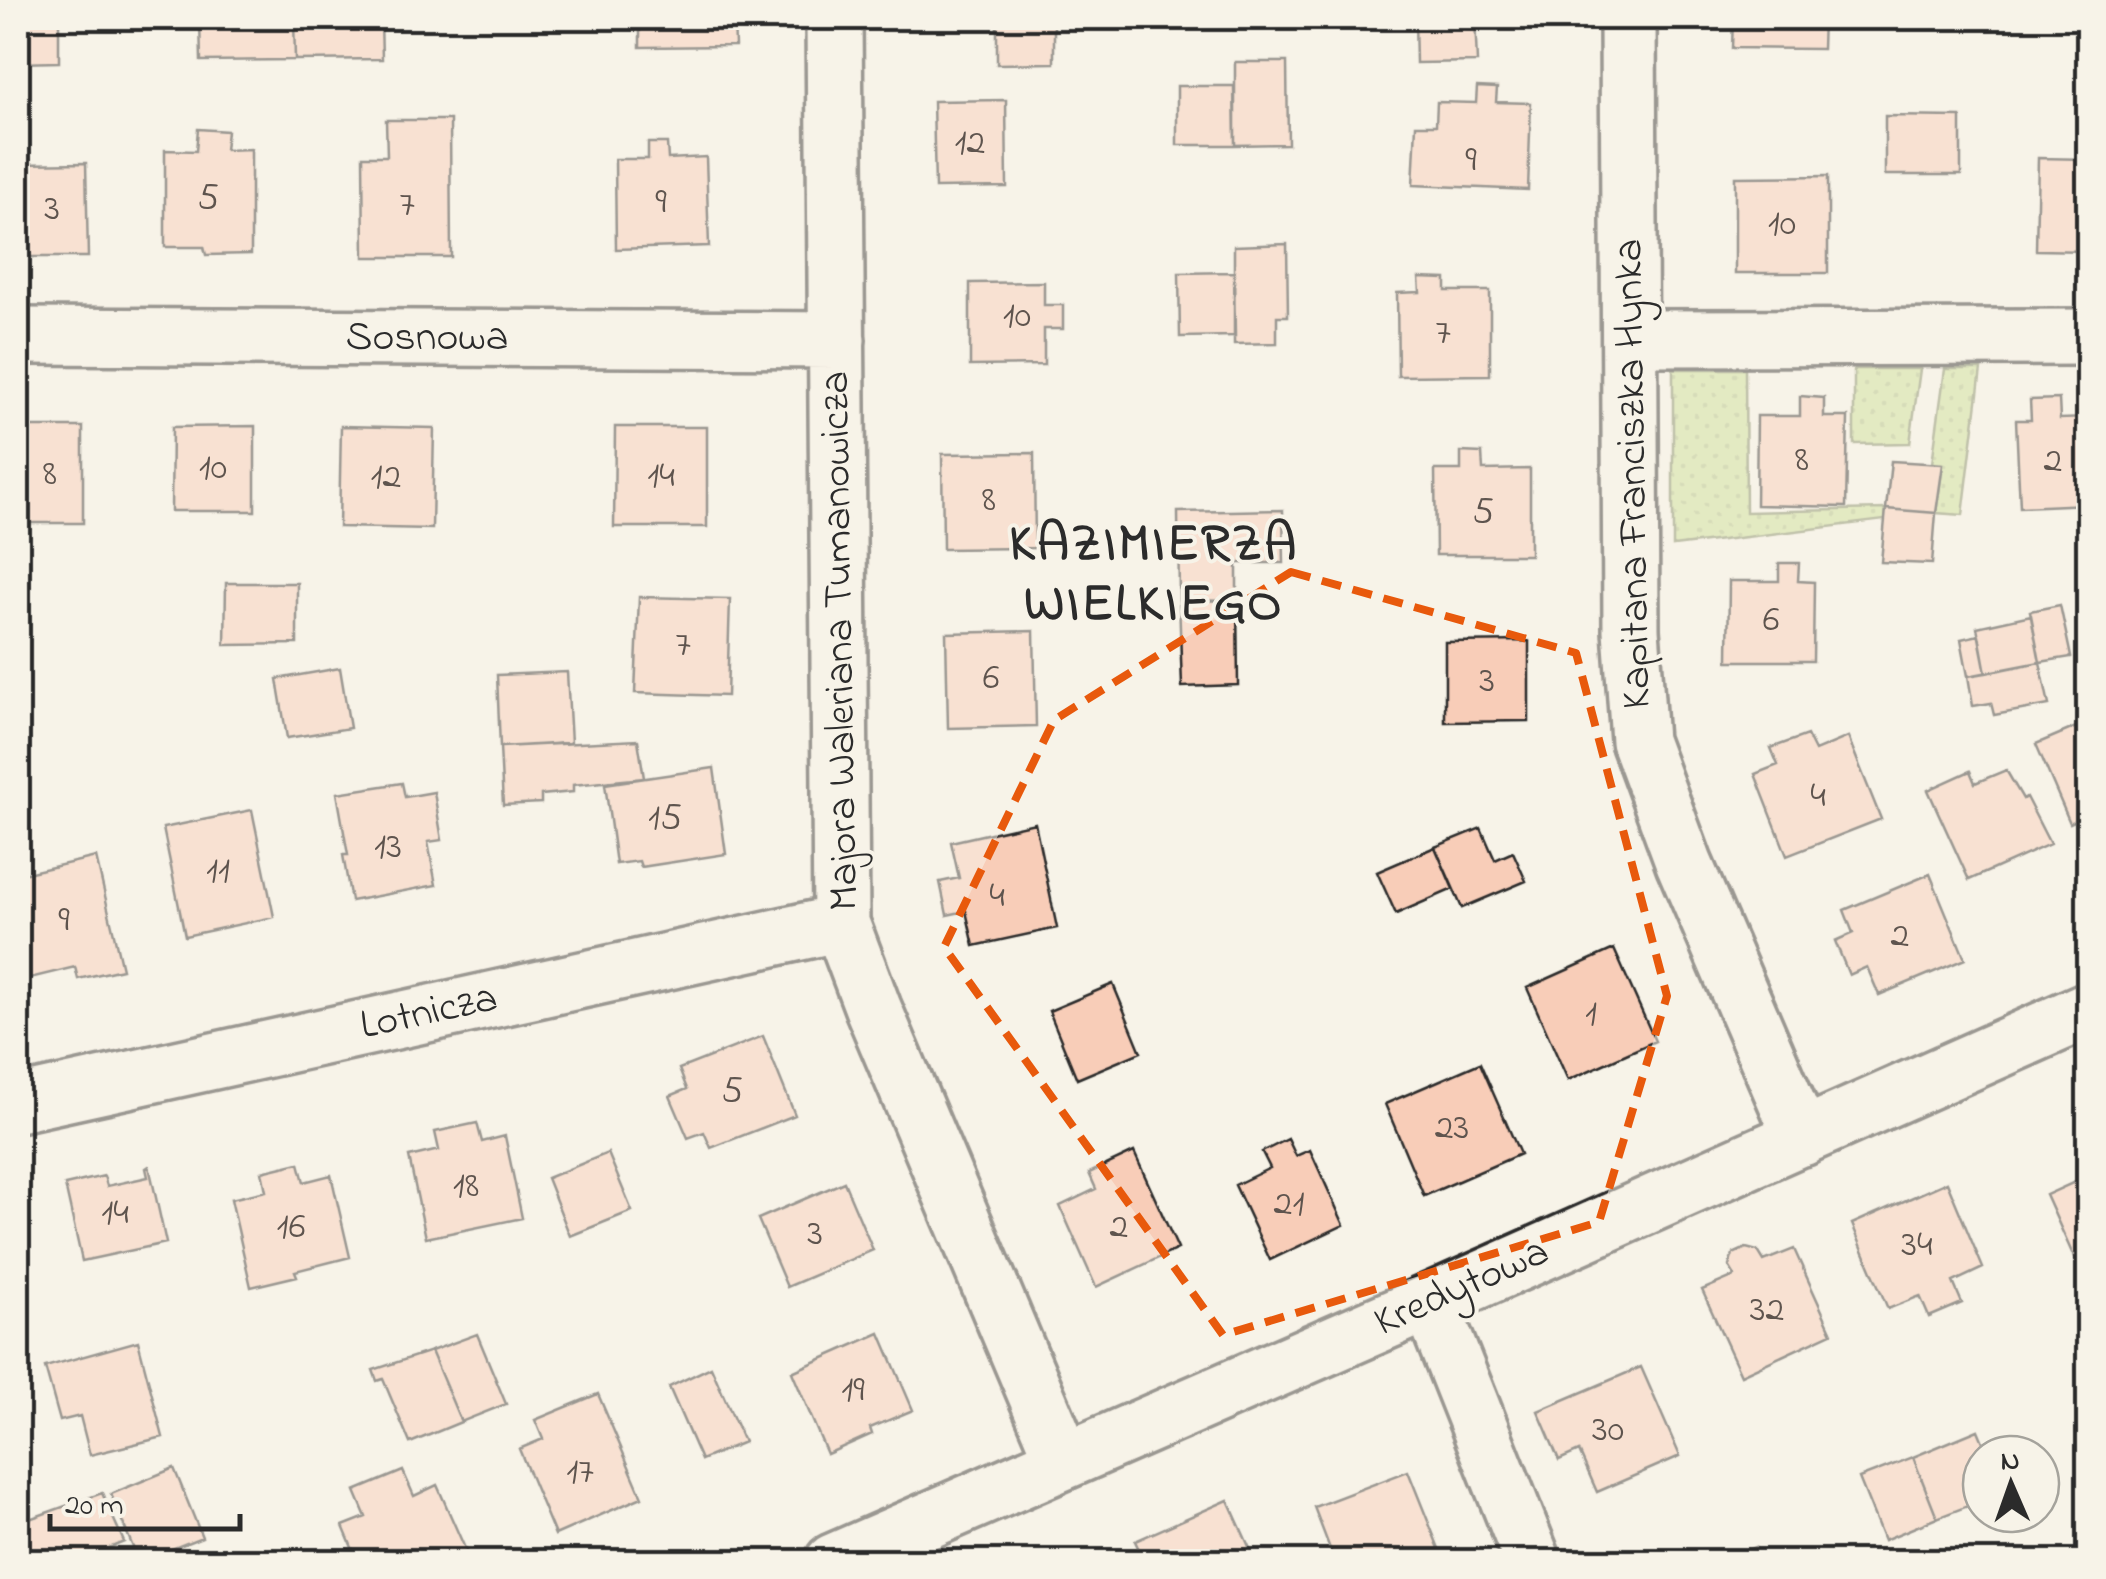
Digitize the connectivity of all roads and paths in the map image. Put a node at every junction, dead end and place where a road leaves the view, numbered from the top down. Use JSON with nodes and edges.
{"nodes":[{"id":1,"x":834,"y":18,"type":"edge"},
{"id":2,"x":1628,"y":18,"type":"edge"},
{"id":3,"x":18,"y":336,"type":"edge"},
{"id":4,"x":2088,"y":337,"type":"edge"},
{"id":5,"x":1630,"y":338,"type":"junction"},
{"id":6,"x":837,"y":340,"type":"junction"},
{"id":7,"x":841,"y":923,"type":"junction"},
{"id":8,"x":2088,"y":1010,"type":"edge"},
{"id":9,"x":18,"y":1104,"type":"edge"},
{"id":10,"x":1802,"y":1138,"type":"junction"},
{"id":11,"x":1430,"y":1302,"type":"junction"},
{"id":12,"x":1064,"y":1461,"type":"junction"},
{"id":13,"x":833,"y":1562,"type":"edge"},
{"id":14,"x":1533,"y":1562,"type":"edge"}],
"edges":[{"from":1,"to":6,"type":"street","name":"Majora Waleriana Tumanowicza"},
{"from":2,"to":5,"type":"street","name":"Kapitana Franciszka Hynka"},
{"from":3,"to":6,"type":"street","name":"Sosnowa"},
{"from":4,"to":5,"type":"street"},
{"from":5,"to":10,"type":"street","name":"Kapitana Franciszka Hynka"},
{"from":6,"to":7,"type":"street","name":"Majora Waleriana Tumanowicza"},
{"from":7,"to":9,"type":"street","name":"Lotnicza"},
{"from":7,"to":12,"type":"street","name":"Majora Waleriana Tumanowicza"},
{"from":8,"to":10,"type":"street","name":"Kredytowa"},
{"from":10,"to":11,"type":"street","name":"Kredytowa"},
{"from":11,"to":12,"type":"street","name":"Kredytowa"},
{"from":11,"to":14,"type":"street"},
{"from":12,"to":13,"type":"street","name":"Kredytowa"}]}
